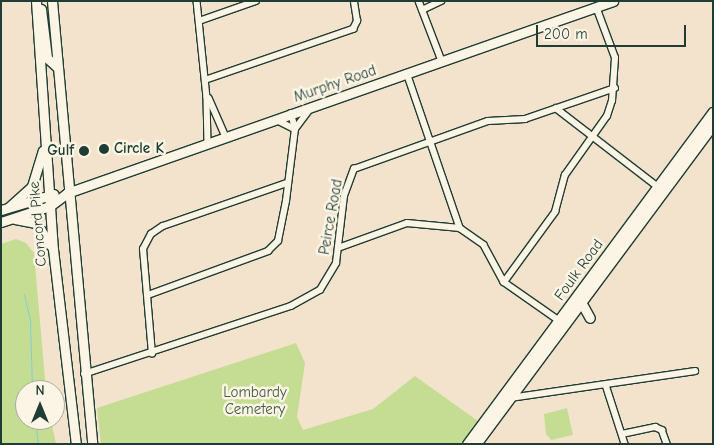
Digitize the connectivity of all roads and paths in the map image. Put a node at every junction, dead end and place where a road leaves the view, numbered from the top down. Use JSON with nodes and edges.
{"nodes":[{"id":1,"x":38,"y":1,"type":"edge"},
{"id":2,"x":52,"y":1,"type":"edge"},
{"id":3,"x":197,"y":1,"type":"edge"},
{"id":4,"x":256,"y":1,"type":"edge"},
{"id":5,"x":354,"y":1,"type":"edge"},
{"id":6,"x":419,"y":1,"type":"edge"},
{"id":7,"x":440,"y":1,"type":"edge"},
{"id":8,"x":613,"y":1,"type":"edge"},
{"id":9,"x":596,"y":7,"type":"junction"},
{"id":10,"x":422,"y":10,"type":"junction"},
{"id":11,"x":199,"y":21,"type":"junction"},
{"id":12,"x":442,"y":61,"type":"junction"},
{"id":13,"x":57,"y":67,"type":"junction"},
{"id":14,"x":407,"y":73,"type":"junction"},
{"id":15,"x":205,"y":80,"type":"junction"},
{"id":16,"x":615,"y":88,"type":"junction"},
{"id":17,"x":207,"y":94,"type":"junction"},
{"id":18,"x":312,"y":106,"type":"junction"},
{"id":19,"x":556,"y":108,"type":"junction"},
{"id":20,"x":713,"y":112,"type":"edge"},
{"id":21,"x":291,"y":114,"type":"junction"},
{"id":22,"x":275,"y":119,"type":"junction"},
{"id":23,"x":713,"y":124,"type":"edge"},
{"id":24,"x":295,"y":128,"type":"junction"},
{"id":25,"x":226,"y":137,"type":"junction"},
{"id":26,"x":592,"y":138,"type":"junction"},
{"id":27,"x":430,"y":139,"type":"junction"},
{"id":28,"x":45,"y":141,"type":"junction"},
{"id":29,"x":208,"y":143,"type":"junction"},
{"id":30,"x":287,"y":183,"type":"junction"},
{"id":31,"x":657,"y":186,"type":"junction"},
{"id":32,"x":67,"y":193,"type":"junction"},
{"id":33,"x":49,"y":195,"type":"junction"},
{"id":34,"x":50,"y":206,"type":"junction"},
{"id":35,"x":5,"y":208,"type":"edge"},
{"id":36,"x":12,"y":219,"type":"junction"},
{"id":37,"x":1,"y":222,"type":"edge"},
{"id":38,"x":460,"y":228,"type":"junction"},
{"id":39,"x":338,"y":248,"type":"junction"},
{"id":40,"x":53,"y":249,"type":"junction"},
{"id":41,"x":504,"y":282,"type":"junction"},
{"id":42,"x":148,"y":295,"type":"junction"},
{"id":43,"x":582,"y":302,"type":"junction"},
{"id":44,"x":590,"y":318,"type":"dead end"},
{"id":45,"x":562,"y":321,"type":"junction"},
{"id":46,"x":152,"y":354,"type":"junction"},
{"id":47,"x":695,"y":371,"type":"dead end"},
{"id":48,"x":84,"y":374,"type":"junction"},
{"id":49,"x":606,"y":385,"type":"junction"},
{"id":50,"x":510,"y":398,"type":"junction"},
{"id":51,"x":622,"y":434,"type":"junction"},
{"id":52,"x":485,"y":440,"type":"edge"},
{"id":53,"x":76,"y":444,"type":"edge"},
{"id":54,"x":92,"y":444,"type":"edge"},
{"id":55,"x":467,"y":444,"type":"edge"},
{"id":56,"x":476,"y":444,"type":"edge"},
{"id":57,"x":625,"y":444,"type":"edge"},
{"id":58,"x":667,"y":444,"type":"edge"}],
"edges":[{"from":1,"to":13,"type":"main road"},
{"from":1,"to":28,"type":"main road","name":"Concord Pike"},
{"from":2,"to":13,"type":"main road","name":"Concord Pike"},
{"from":3,"to":11,"type":"street"},
{"from":4,"to":11,"type":"street"},
{"from":5,"to":15,"type":"street"},
{"from":6,"to":10,"type":"street"},
{"from":7,"to":10,"type":"street"},
{"from":8,"to":9,"type":"main road","name":"Murphy Road"},
{"from":9,"to":12,"type":"main road","name":"Murphy Road"},
{"from":9,"to":16,"type":"street"},
{"from":10,"to":12,"type":"street"},
{"from":11,"to":15,"type":"street"},
{"from":12,"to":14,"type":"main road","name":"Murphy Road"},
{"from":13,"to":32,"type":"main road","name":"Concord Pike"},
{"from":14,"to":18,"type":"main road","name":"Murphy Road"},
{"from":14,"to":27,"type":"street"},
{"from":15,"to":17,"type":"street"},
{"from":16,"to":19,"type":"street","name":"Peirce Road"},
{"from":16,"to":26,"type":"street"},
{"from":17,"to":25,"type":"street"},
{"from":17,"to":29,"type":"street"},
{"from":18,"to":21,"type":"main road","name":"Murphy Road"},
{"from":18,"to":24,"type":"street"},
{"from":19,"to":26,"type":"street"},
{"from":19,"to":27,"type":"street","name":"Peirce Road"},
{"from":20,"to":31,"type":"main road","name":"Foulk Road"},
{"from":21,"to":22,"type":"main road","name":"Murphy Road"},
{"from":21,"to":24,"type":"street"},
{"from":22,"to":24,"type":"street"},
{"from":22,"to":25,"type":"main road","name":"Murphy Road"},
{"from":23,"to":43,"type":"main road","name":"Foulk Road"},
{"from":24,"to":30,"type":"street"},
{"from":25,"to":29,"type":"main road","name":"Murphy Road"},
{"from":26,"to":31,"type":"street"},
{"from":26,"to":41,"type":"street"},
{"from":27,"to":38,"type":"street"},
{"from":27,"to":39,"type":"street","name":"Peirce Road"},
{"from":28,"to":33,"type":"main road","name":"Concord Pike"},
{"from":28,"to":35,"type":"main road"},
{"from":29,"to":32,"type":"main road","name":"Murphy Road"},
{"from":30,"to":42,"type":"street"},
{"from":30,"to":42,"type":"street"},
{"from":31,"to":45,"type":"main road","name":"Foulk Road"},
{"from":32,"to":33,"type":"main road"},
{"from":32,"to":34,"type":"main road"},
{"from":32,"to":48,"type":"main road","name":"Concord Pike"},
{"from":33,"to":34,"type":"main road","name":"Concord Pike"},
{"from":33,"to":35,"type":"main road"},
{"from":34,"to":36,"type":"main road"},
{"from":34,"to":40,"type":"main road","name":"Concord Pike"},
{"from":36,"to":37,"type":"main road"},
{"from":36,"to":40,"type":"main road"},
{"from":38,"to":39,"type":"street"},
{"from":38,"to":41,"type":"street"},
{"from":39,"to":46,"type":"street","name":"Peirce Road"},
{"from":40,"to":53,"type":"main road","name":"Concord Pike"},
{"from":41,"to":45,"type":"street"},
{"from":42,"to":46,"type":"street"},
{"from":43,"to":44,"type":"main road"},
{"from":43,"to":45,"type":"main road","name":"Foulk Road"},
{"from":45,"to":50,"type":"main road","name":"Foulk Road"},
{"from":45,"to":55,"type":"main road","name":"Foulk Road"},
{"from":46,"to":48,"type":"street","name":"Peirce Road"},
{"from":47,"to":49,"type":"street"},
{"from":48,"to":54,"type":"main road","name":"Concord Pike"},
{"from":49,"to":50,"type":"street"},
{"from":49,"to":51,"type":"street"},
{"from":50,"to":52,"type":"main road","name":"Foulk Road"},
{"from":51,"to":57,"type":"street"},
{"from":51,"to":58,"type":"street"},
{"from":52,"to":56,"type":"main road","name":"Foulk Road"}]}
